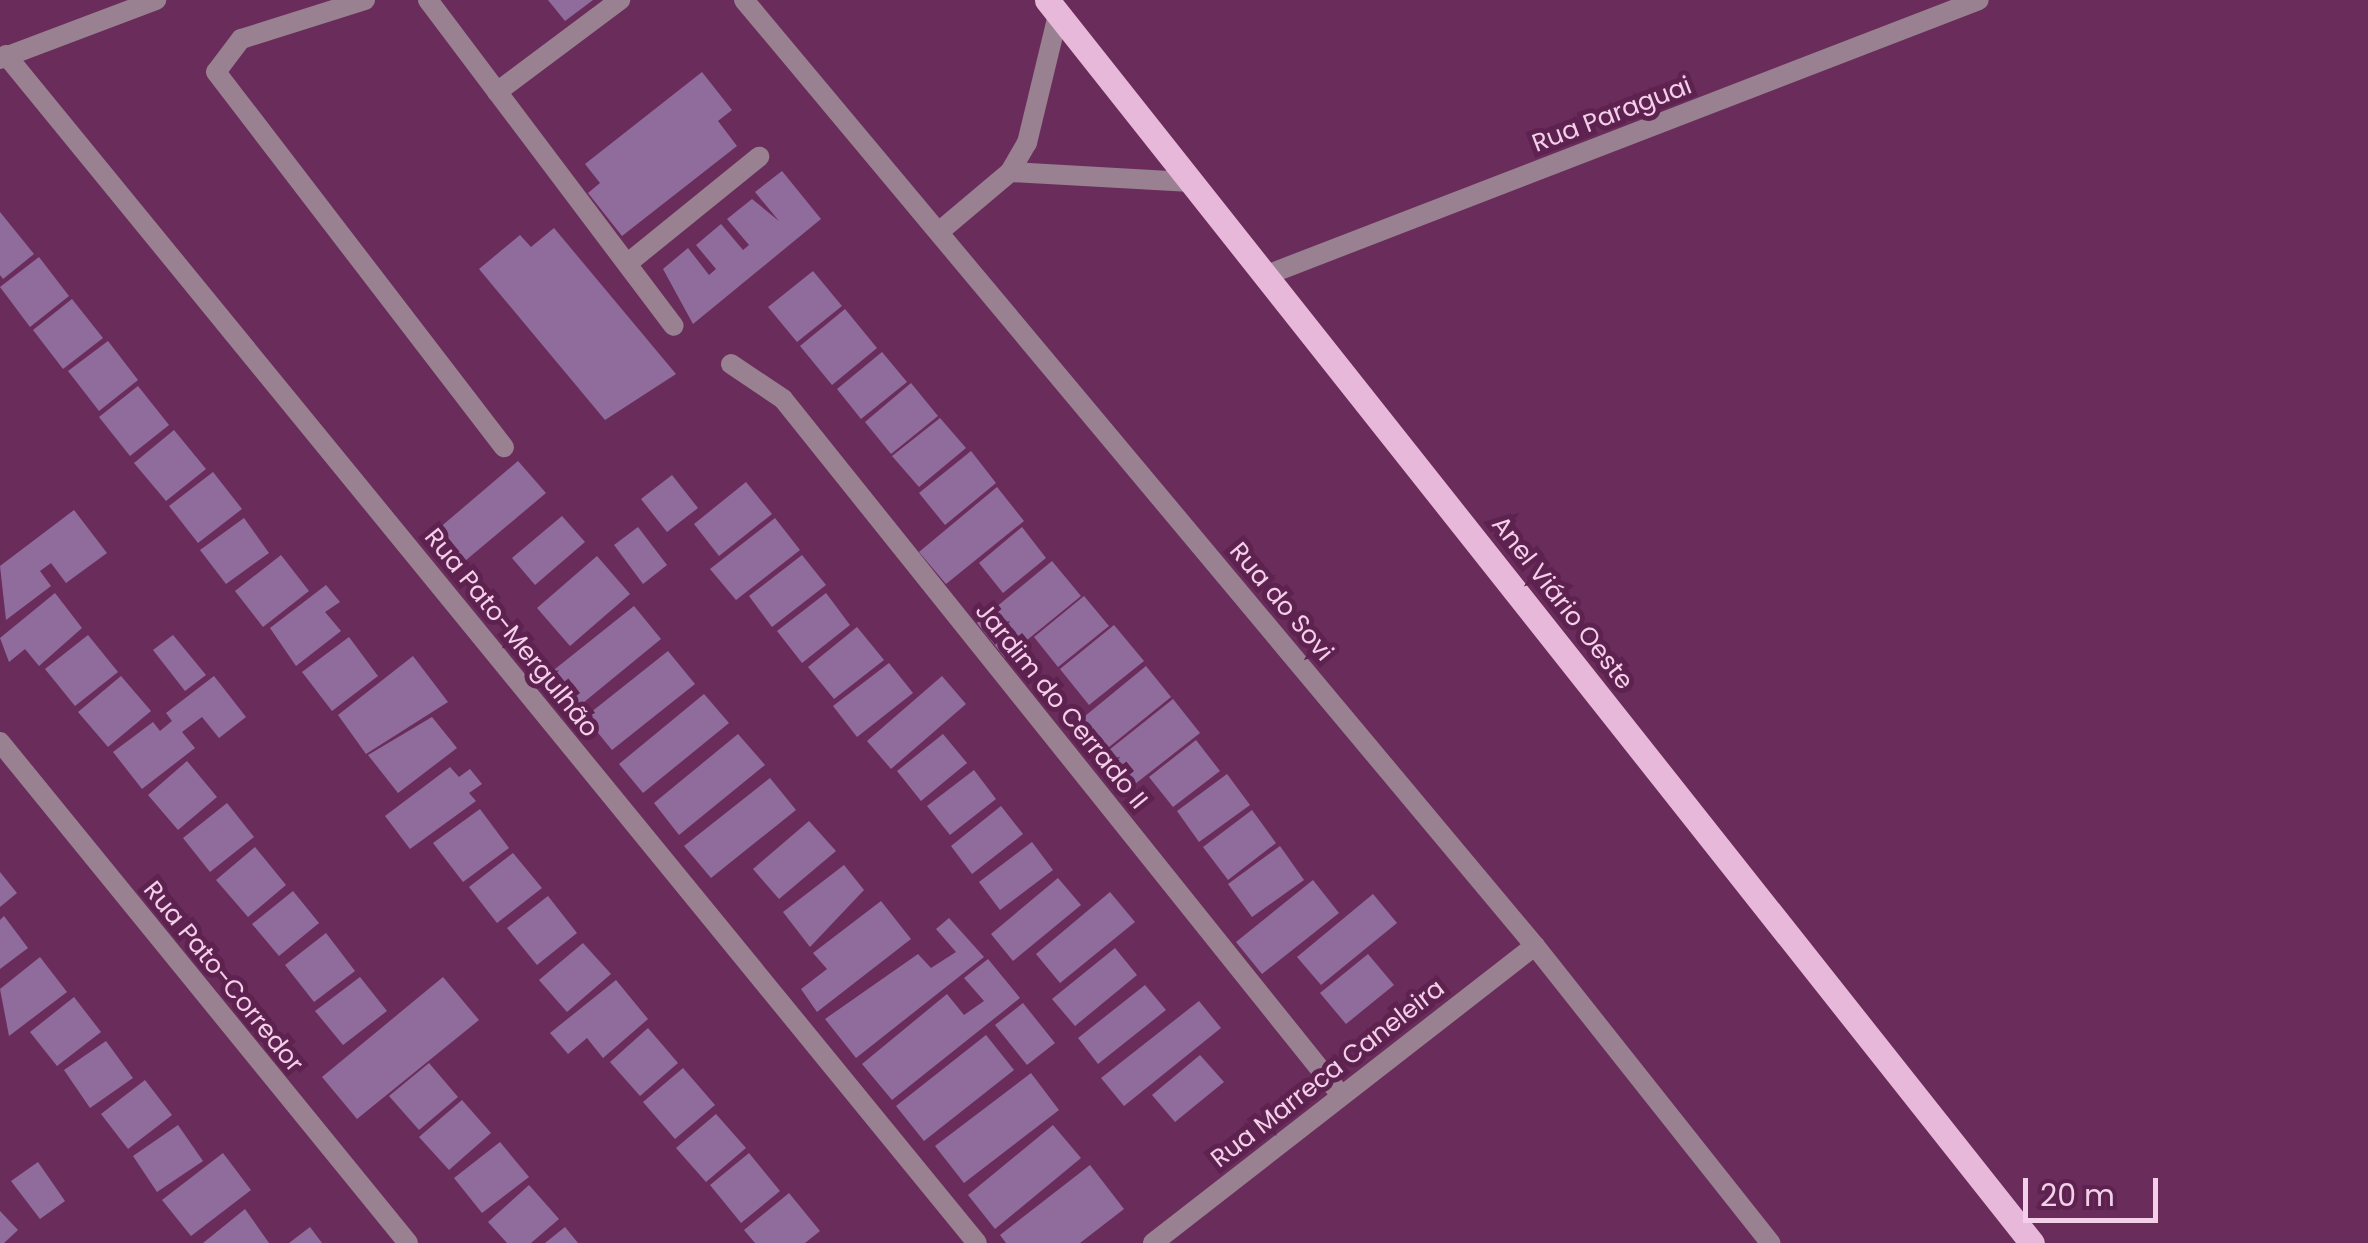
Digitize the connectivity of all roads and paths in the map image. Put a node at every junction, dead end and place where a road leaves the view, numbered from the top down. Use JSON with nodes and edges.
{"nodes":[{"id":1,"x":156,"y":0,"type":"edge"},
{"id":2,"x":366,"y":0,"type":"edge"},
{"id":3,"x":428,"y":0,"type":"edge"},
{"id":4,"x":620,"y":0,"type":"edge"},
{"id":5,"x":744,"y":0,"type":"edge"},
{"id":6,"x":1979,"y":0,"type":"edge"},
{"id":7,"x":1052,"y":8,"type":"edge"},
{"id":8,"x":3,"y":57,"type":"edge"},
{"id":9,"x":497,"y":92,"type":"junction"},
{"id":10,"x":759,"y":157,"type":"dead end"},
{"id":11,"x":1010,"y":172,"type":"junction"},
{"id":12,"x":1187,"y":182,"type":"junction"},
{"id":13,"x":940,"y":231,"type":"junction"},
{"id":14,"x":628,"y":263,"type":"junction"},
{"id":15,"x":1264,"y":276,"type":"junction"},
{"id":16,"x":674,"y":326,"type":"dead end"},
{"id":17,"x":731,"y":364,"type":"dead end"},
{"id":18,"x":504,"y":447,"type":"dead end"},
{"id":19,"x":0,"y":742,"type":"edge"},
{"id":20,"x":1534,"y":946,"type":"junction"},
{"id":21,"x":1340,"y":1094,"type":"junction"},
{"id":22,"x":408,"y":1243,"type":"edge"},
{"id":23,"x":977,"y":1243,"type":"edge"},
{"id":24,"x":1153,"y":1243,"type":"edge"},
{"id":25,"x":1770,"y":1243,"type":"edge"},
{"id":26,"x":2032,"y":1243,"type":"edge"}],
"edges":[{"from":1,"to":8,"type":"street"},
{"from":2,"to":18,"type":"street"},
{"from":3,"to":9,"type":"street"},
{"from":4,"to":9,"type":"street"},
{"from":5,"to":13,"type":"street","name":"Rua do Sovi"},
{"from":6,"to":15,"type":"street","name":"Rua Paraguai"},
{"from":7,"to":11,"type":"street"},
{"from":7,"to":12,"type":"main road","name":"Anel Viário Oeste"},
{"from":8,"to":23,"type":"street","name":"Rua Pato-Mergulhão"},
{"from":9,"to":14,"type":"street"},
{"from":10,"to":14,"type":"street"},
{"from":11,"to":12,"type":"street"},
{"from":11,"to":13,"type":"street"},
{"from":12,"to":15,"type":"main road","name":"Anel Viário Oeste"},
{"from":13,"to":20,"type":"street","name":"Rua do Sovi"},
{"from":14,"to":16,"type":"street"},
{"from":15,"to":26,"type":"main road","name":"Anel Viário Oeste"},
{"from":17,"to":21,"type":"street","name":"Jardim do Cerrado II"},
{"from":19,"to":22,"type":"street","name":"Rua Pato-Corredor"},
{"from":20,"to":21,"type":"street","name":"Rua Marreca Caneleira"},
{"from":20,"to":25,"type":"street","name":"Rua do Sovi"},
{"from":21,"to":24,"type":"street","name":"Rua Marreca Caneleira"}]}
